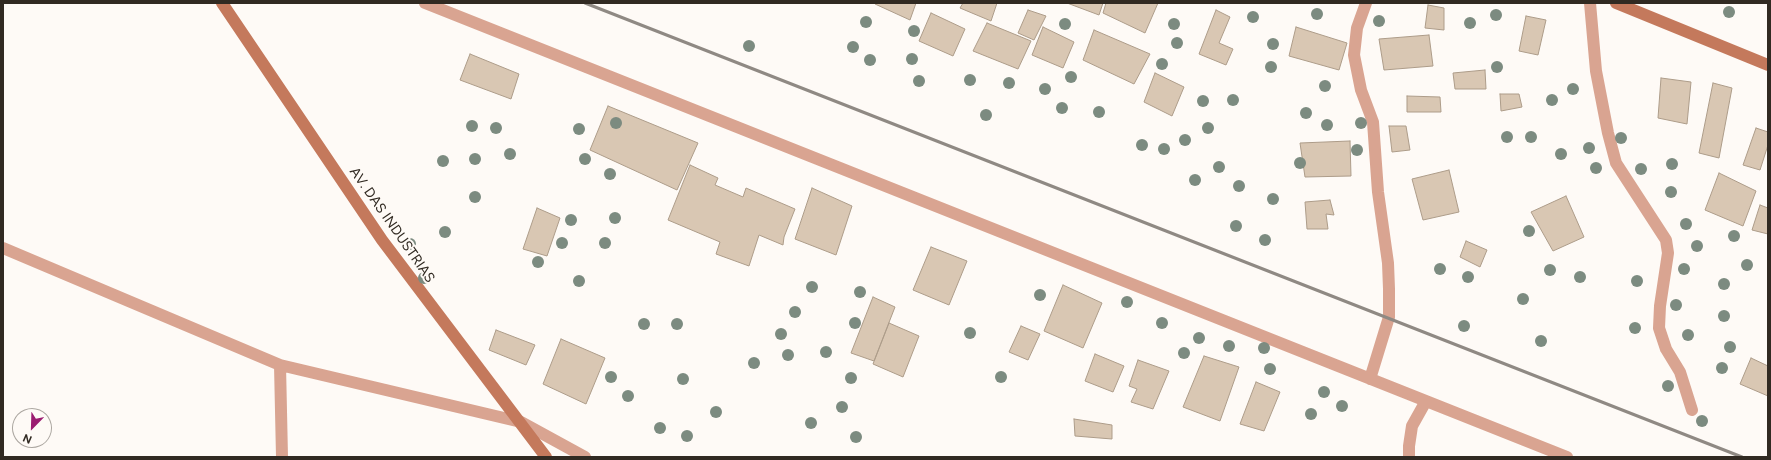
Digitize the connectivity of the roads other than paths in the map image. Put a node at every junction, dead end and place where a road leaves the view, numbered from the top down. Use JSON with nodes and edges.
{"nodes":[{"id":1,"x":222,"y":3,"type":"edge"},
{"id":2,"x":425,"y":3,"type":"edge"},
{"id":3,"x":1366,"y":3,"type":"edge"},
{"id":4,"x":1590,"y":3,"type":"edge"},
{"id":5,"x":1616,"y":3,"type":"edge"},
{"id":6,"x":1768,"y":65,"type":"edge"},
{"id":7,"x":3,"y":248,"type":"edge"},
{"id":8,"x":280,"y":365,"type":"junction"},
{"id":9,"x":1370,"y":379,"type":"junction"},
{"id":10,"x":1426,"y":401,"type":"junction"},
{"id":11,"x":1692,"y":410,"type":"dead end"},
{"id":12,"x":521,"y":422,"type":"junction"},
{"id":13,"x":282,"y":457,"type":"edge"},
{"id":14,"x":546,"y":457,"type":"edge"},
{"id":15,"x":585,"y":457,"type":"edge"},
{"id":16,"x":1409,"y":457,"type":"edge"},
{"id":17,"x":1567,"y":457,"type":"edge"}],
"edges":[{"from":1,"to":12,"type":"main road","name":"AV. DAS INDUSTRIAS"},
{"from":2,"to":9,"type":"street"},
{"from":3,"to":9,"type":"street"},
{"from":4,"to":11,"type":"street"},
{"from":5,"to":6,"type":"main road"},
{"from":7,"to":8,"type":"street"},
{"from":8,"to":12,"type":"street"},
{"from":8,"to":13,"type":"street"},
{"from":9,"to":10,"type":"street"},
{"from":10,"to":16,"type":"street"},
{"from":10,"to":17,"type":"street"},
{"from":12,"to":14,"type":"main road","name":"AV. DAS INDUSTRIAS"},
{"from":12,"to":15,"type":"street"}]}
